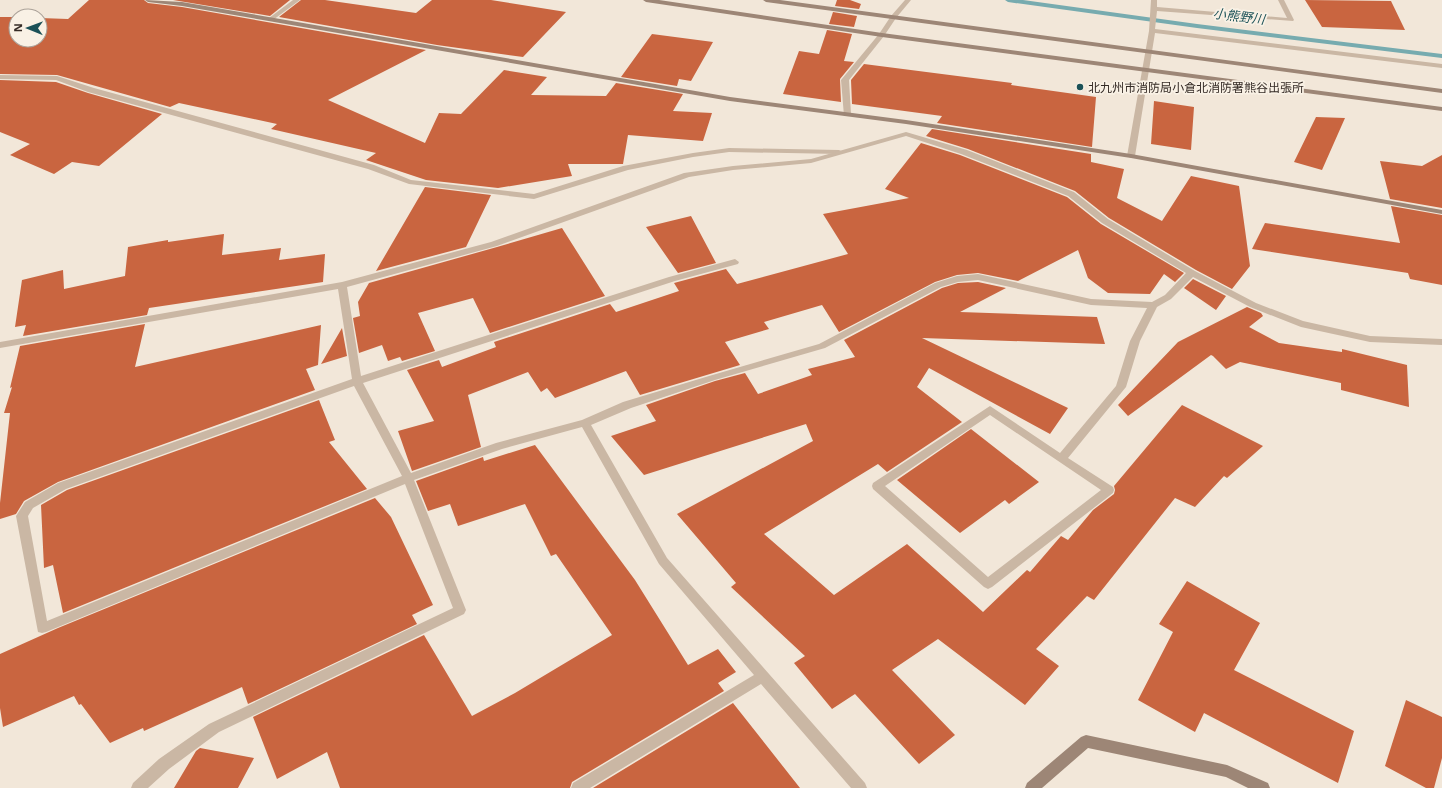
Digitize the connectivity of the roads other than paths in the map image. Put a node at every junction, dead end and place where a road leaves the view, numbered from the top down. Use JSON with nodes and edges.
{"nodes":[{"id":1,"x":148,"y":0,"type":"edge"},
{"id":2,"x":297,"y":0,"type":"edge"},
{"id":3,"x":646,"y":0,"type":"edge"},
{"id":4,"x":766,"y":0,"type":"edge"},
{"id":5,"x":908,"y":0,"type":"edge"},
{"id":6,"x":1154,"y":0,"type":"edge"},
{"id":7,"x":1281,"y":0,"type":"edge"},
{"id":8,"x":1153,"y":9,"type":"junction"},
{"id":9,"x":893,"y":18,"type":"junction"},
{"id":10,"x":271,"y":19,"type":"junction"},
{"id":11,"x":1152,"y":31,"type":"junction"},
{"id":12,"x":882,"y":35,"type":"junction"},
{"id":13,"x":1148,"y":52,"type":"junction"},
{"id":14,"x":1442,"y":66,"type":"edge"},
{"id":15,"x":1145,"y":71,"type":"junction"},
{"id":16,"x":0,"y":77,"type":"edge"},
{"id":17,"x":1442,"y":92,"type":"edge"},
{"id":18,"x":1442,"y":109,"type":"edge"},
{"id":19,"x":847,"y":114,"type":"junction"},
{"id":20,"x":906,"y":122,"type":"junction"},
{"id":21,"x":906,"y":134,"type":"junction"},
{"id":22,"x":839,"y":152,"type":"junction"},
{"id":23,"x":1130,"y":156,"type":"junction"},
{"id":24,"x":1442,"y":212,"type":"edge"},
{"id":25,"x":735,"y":262,"type":"dead end"},
{"id":26,"x":1192,"y":273,"type":"junction"},
{"id":27,"x":342,"y":285,"type":"junction"},
{"id":28,"x":1153,"y":305,"type":"junction"},
{"id":29,"x":1442,"y":342,"type":"edge"},
{"id":30,"x":0,"y":346,"type":"edge"},
{"id":31,"x":358,"y":381,"type":"junction"},
{"id":32,"x":585,"y":423,"type":"junction"},
{"id":33,"x":1061,"y":459,"type":"junction"},
{"id":34,"x":408,"y":478,"type":"junction"},
{"id":35,"x":763,"y":676,"type":"junction"},
{"id":36,"x":138,"y":788,"type":"edge"},
{"id":37,"x":578,"y":788,"type":"edge"},
{"id":38,"x":860,"y":788,"type":"edge"},
{"id":39,"x":1032,"y":788,"type":"edge"},
{"id":40,"x":1263,"y":788,"type":"edge"}],
"edges":[{"from":1,"to":10,"type":"street"},
{"from":2,"to":10,"type":"street"},
{"from":3,"to":12,"type":"street"},
{"from":4,"to":9,"type":"street"},
{"from":5,"to":9,"type":"street"},
{"from":6,"to":8,"type":"street"},
{"from":7,"to":8,"type":"street"},
{"from":8,"to":11,"type":"street"},
{"from":9,"to":12,"type":"street"},
{"from":9,"to":13,"type":"street"},
{"from":10,"to":19,"type":"street"},
{"from":11,"to":13,"type":"street"},
{"from":11,"to":14,"type":"street"},
{"from":12,"to":15,"type":"street"},
{"from":12,"to":19,"type":"street"},
{"from":13,"to":15,"type":"street"},
{"from":13,"to":17,"type":"street"},
{"from":15,"to":18,"type":"street"},
{"from":15,"to":23,"type":"street"},
{"from":16,"to":22,"type":"street"},
{"from":19,"to":20,"type":"street"},
{"from":20,"to":21,"type":"street"},
{"from":20,"to":23,"type":"street"},
{"from":21,"to":22,"type":"street"},
{"from":21,"to":26,"type":"street"},
{"from":22,"to":27,"type":"street"},
{"from":23,"to":24,"type":"street"},
{"from":25,"to":31,"type":"street"},
{"from":26,"to":28,"type":"street"},
{"from":26,"to":29,"type":"street"},
{"from":27,"to":30,"type":"street"},
{"from":27,"to":31,"type":"street"},
{"from":28,"to":32,"type":"street"},
{"from":28,"to":33,"type":"street"},
{"from":31,"to":34,"type":"street"},
{"from":31,"to":34,"type":"street"},
{"from":32,"to":34,"type":"street"},
{"from":32,"to":35,"type":"street"},
{"from":33,"to":33,"type":"street"},
{"from":34,"to":36,"type":"street"},
{"from":35,"to":37,"type":"street"},
{"from":35,"to":38,"type":"street"},
{"from":39,"to":40,"type":"street"}]}
